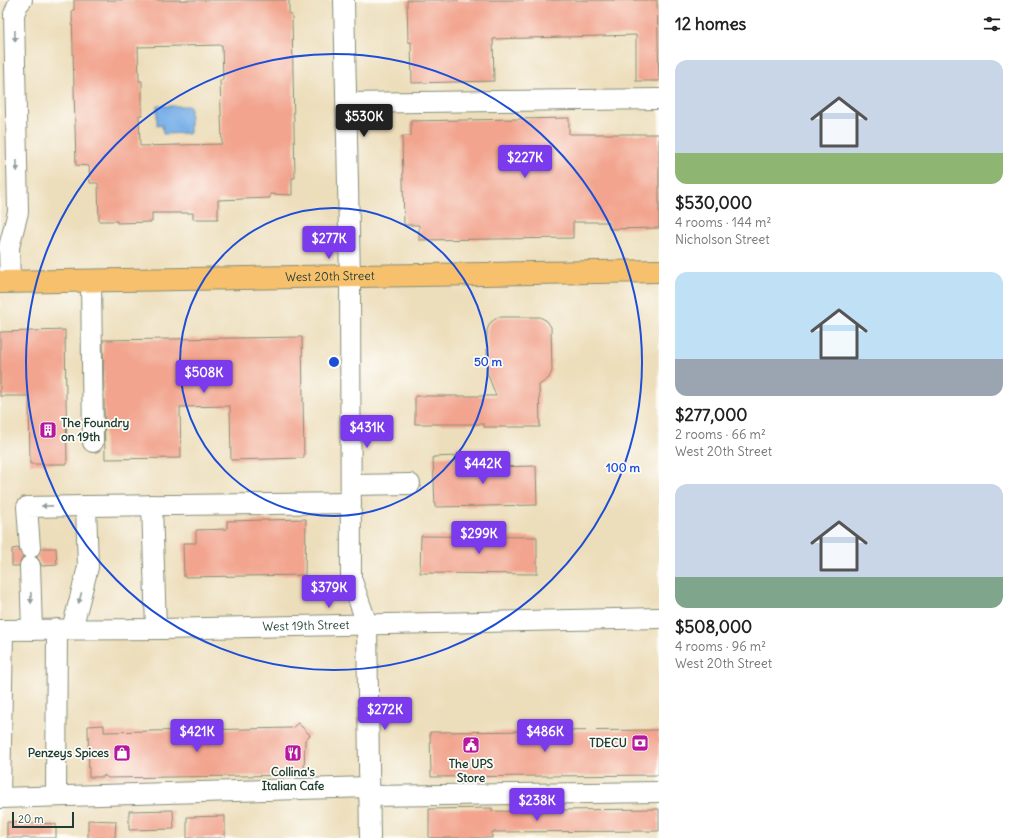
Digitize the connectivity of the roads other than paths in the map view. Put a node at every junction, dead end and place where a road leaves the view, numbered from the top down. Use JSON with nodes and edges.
{"nodes":[{"id":1,"x":22,"y":0,"type":"edge"},
{"id":2,"x":344,"y":0,"type":"edge"},
{"id":3,"x":659,"y":98,"type":"edge"},
{"id":4,"x":347,"y":103,"type":"junction"},
{"id":5,"x":659,"y":271,"type":"edge"},
{"id":6,"x":350,"y":277,"type":"junction"},
{"id":7,"x":91,"y":281,"type":"junction"},
{"id":8,"x":5,"y":282,"type":"edge"},
{"id":9,"x":93,"y":442,"type":"dead end"},
{"id":10,"x":410,"y":484,"type":"dead end"},
{"id":11,"x":351,"y":494,"type":"junction"},
{"id":12,"x":152,"y":505,"type":"junction"},
{"id":13,"x":86,"y":506,"type":"junction"},
{"id":14,"x":659,"y":618,"type":"edge"},
{"id":15,"x":367,"y":624,"type":"junction"},
{"id":16,"x":64,"y":629,"type":"junction"},
{"id":17,"x":156,"y":629,"type":"junction"},
{"id":18,"x":2,"y":630,"type":"edge"},
{"id":19,"x":32,"y":630,"type":"junction"},
{"id":20,"x":370,"y":792,"type":"junction"},
{"id":21,"x":659,"y":792,"type":"edge"},
{"id":22,"x":56,"y":796,"type":"junction"},
{"id":23,"x":0,"y":798,"type":"edge"},
{"id":24,"x":370,"y":838,"type":"edge"}],
"edges":[{"from":1,"to":8,"type":"street","one_way":true},
{"from":2,"to":4,"type":"street"},
{"from":3,"to":4,"type":"street"},
{"from":4,"to":6,"type":"street"},
{"from":5,"to":6,"type":"main road","name":"West 20th Street"},
{"from":6,"to":7,"type":"main road","name":"West 20th Street"},
{"from":6,"to":11,"type":"street"},
{"from":7,"to":8,"type":"main road","name":"West 20th Street"},
{"from":7,"to":9,"type":"street"},
{"from":10,"to":11,"type":"street"},
{"from":11,"to":12,"type":"street"},
{"from":11,"to":15,"type":"street"},
{"from":12,"to":13,"type":"street"},
{"from":12,"to":17,"type":"street"},
{"from":13,"to":16,"type":"street","one_way":true},
{"from":13,"to":19,"type":"street","one_way":true},
{"from":14,"to":15,"type":"street","name":"West 19th Street"},
{"from":15,"to":17,"type":"street","name":"West 19th Street"},
{"from":15,"to":20,"type":"street"},
{"from":16,"to":17,"type":"street","name":"West 19th Street"},
{"from":16,"to":19,"type":"street","name":"West 19th Street"},
{"from":16,"to":22,"type":"street"},
{"from":18,"to":19,"type":"street","name":"West 19th Street"},
{"from":18,"to":23,"type":"street"},
{"from":20,"to":21,"type":"street"},
{"from":20,"to":22,"type":"street"},
{"from":20,"to":24,"type":"street"},
{"from":22,"to":23,"type":"street"}]}
